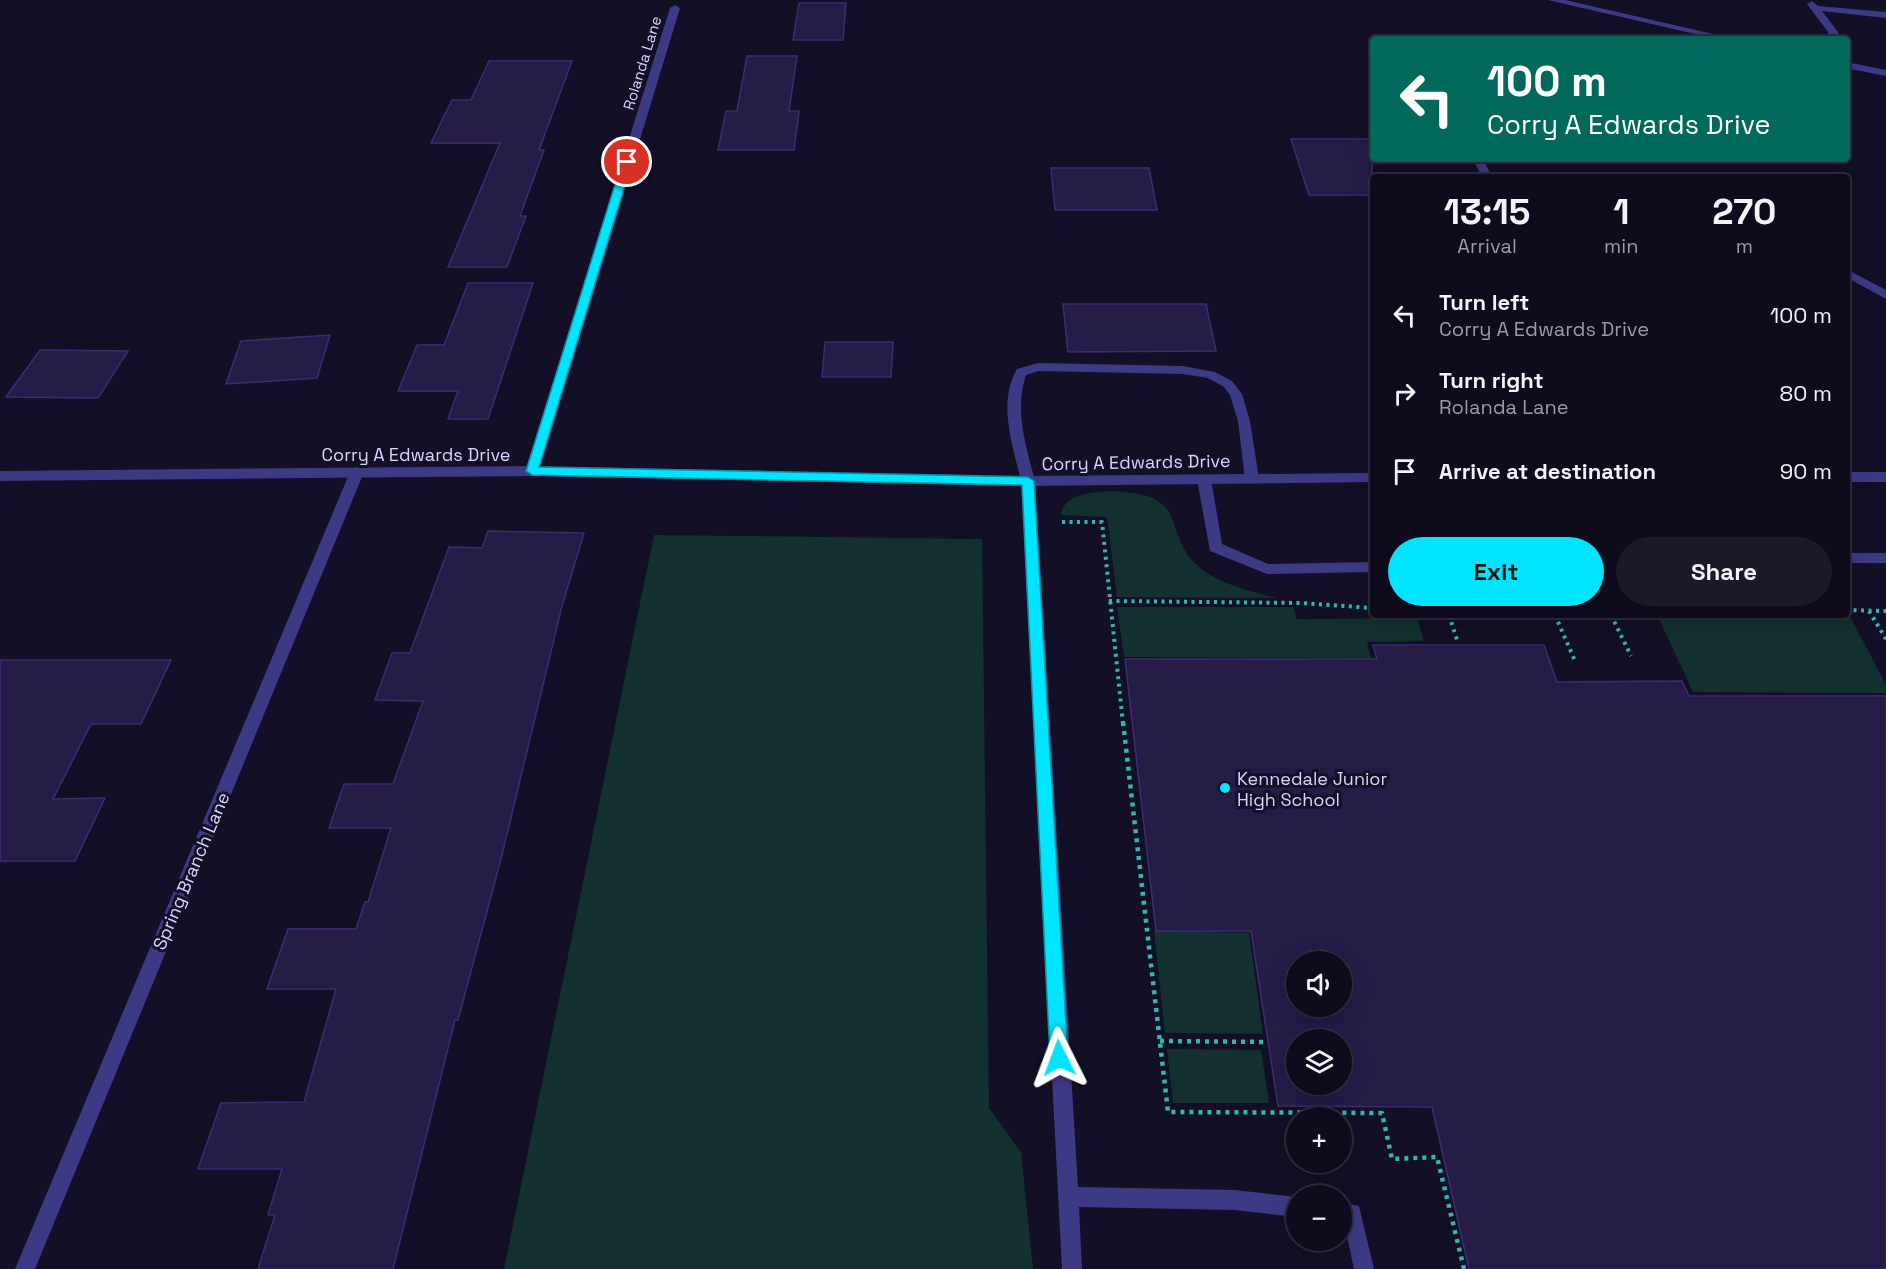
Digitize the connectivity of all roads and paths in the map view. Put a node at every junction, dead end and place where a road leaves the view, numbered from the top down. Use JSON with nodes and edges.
{"nodes":[{"id":1,"x":1553,"y":0,"type":"edge"},
{"id":2,"x":1812,"y":4,"type":"edge"},
{"id":3,"x":675,"y":8,"type":"dead end"},
{"id":4,"x":1886,"y":15,"type":"edge"},
{"id":5,"x":1716,"y":36,"type":"edge"},
{"id":6,"x":1834,"y":36,"type":"edge"},
{"id":7,"x":1850,"y":65,"type":"edge"},
{"id":8,"x":1886,"y":73,"type":"edge"},
{"id":9,"x":1850,"y":274,"type":"edge"},
{"id":10,"x":1886,"y":295,"type":"edge"},
{"id":11,"x":532,"y":471,"type":"junction"},
{"id":12,"x":357,"y":472,"type":"junction"},
{"id":13,"x":0,"y":476,"type":"edge"},
{"id":14,"x":1850,"y":477,"type":"edge"},
{"id":15,"x":1886,"y":477,"type":"edge"},
{"id":16,"x":1370,"y":478,"type":"edge"},
{"id":17,"x":1204,"y":479,"type":"junction"},
{"id":18,"x":1252,"y":479,"type":"junction"},
{"id":19,"x":1028,"y":481,"type":"junction"},
{"id":20,"x":1030,"y":523,"type":"junction"},
{"id":21,"x":1850,"y":558,"type":"edge"},
{"id":22,"x":1886,"y":558,"type":"edge"},
{"id":23,"x":1370,"y":567,"type":"edge"},
{"id":24,"x":1109,"y":601,"type":"junction"},
{"id":25,"x":1370,"y":608,"type":"edge"},
{"id":26,"x":1850,"y":610,"type":"edge"},
{"id":27,"x":1869,"y":610,"type":"junction"},
{"id":28,"x":1886,"y":611,"type":"edge"},
{"id":29,"x":1450,"y":618,"type":"edge"},
{"id":30,"x":1556,"y":618,"type":"edge"},
{"id":31,"x":1612,"y":618,"type":"edge"},
{"id":32,"x":1886,"y":639,"type":"edge"},
{"id":33,"x":1457,"y":640,"type":"dead end"},
{"id":34,"x":1631,"y":657,"type":"dead end"},
{"id":35,"x":1575,"y":661,"type":"dead end"},
{"id":36,"x":1160,"y":1041,"type":"junction"},
{"id":37,"x":1268,"y":1042,"type":"dead end"},
{"id":38,"x":1066,"y":1197,"type":"junction"},
{"id":39,"x":1286,"y":1206,"type":"edge"},
{"id":40,"x":1352,"y":1213,"type":"edge"},
{"id":41,"x":25,"y":1269,"type":"edge"},
{"id":42,"x":1072,"y":1269,"type":"edge"},
{"id":43,"x":1364,"y":1269,"type":"edge"},
{"id":44,"x":1464,"y":1269,"type":"edge"}],
"edges":[{"from":1,"to":5,"type":"street"},
{"from":2,"to":4,"type":"street"},
{"from":2,"to":6,"type":"street"},
{"from":3,"to":11,"type":"street","name":"Rolanda Lane"},
{"from":7,"to":8,"type":"street"},
{"from":9,"to":10,"type":"street"},
{"from":11,"to":12,"type":"street","name":"Corry A Edwards Drive"},
{"from":11,"to":19,"type":"street","name":"Corry A Edwards Drive"},
{"from":12,"to":13,"type":"street","name":"Corry A Edwards Drive"},
{"from":12,"to":41,"type":"street","name":"Spring Branch Lane"},
{"from":14,"to":15,"type":"street"},
{"from":16,"to":18,"type":"street","name":"Corry A Edwards Drive"},
{"from":17,"to":18,"type":"street","name":"Corry A Edwards Drive"},
{"from":17,"to":19,"type":"street","name":"Corry A Edwards Drive"},
{"from":17,"to":23,"type":"street"},
{"from":18,"to":19,"type":"street"},
{"from":19,"to":20,"type":"street"},
{"from":20,"to":24,"type":"path"},
{"from":20,"to":38,"type":"street"},
{"from":21,"to":22,"type":"street"},
{"from":24,"to":25,"type":"path"},
{"from":24,"to":36,"type":"path"},
{"from":26,"to":27,"type":"path"},
{"from":27,"to":28,"type":"path"},
{"from":27,"to":32,"type":"path"},
{"from":29,"to":33,"type":"path"},
{"from":30,"to":35,"type":"path"},
{"from":31,"to":34,"type":"path"},
{"from":36,"to":37,"type":"path"},
{"from":36,"to":44,"type":"path"},
{"from":38,"to":39,"type":"street"},
{"from":38,"to":42,"type":"street"},
{"from":40,"to":43,"type":"street"}]}
